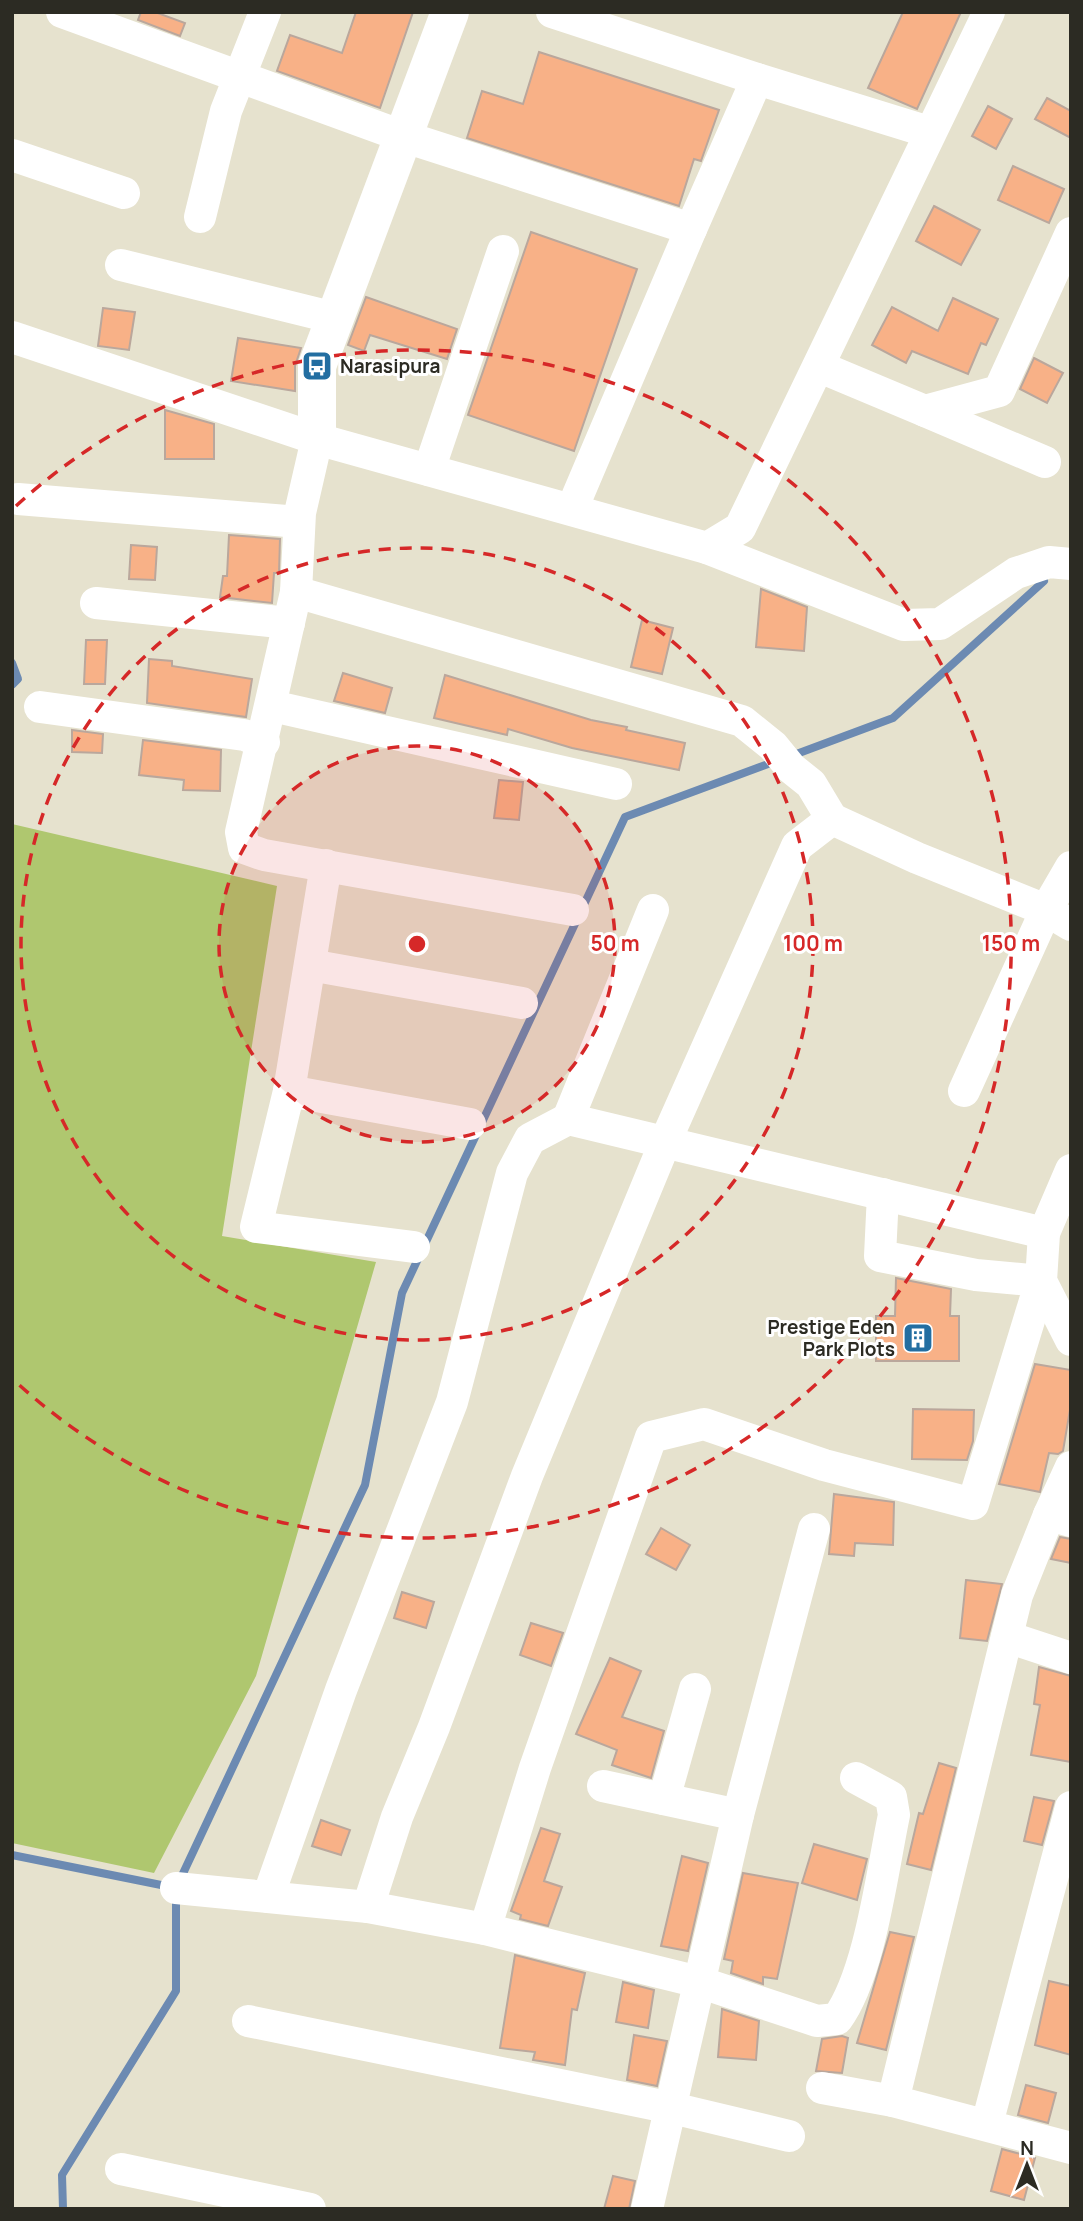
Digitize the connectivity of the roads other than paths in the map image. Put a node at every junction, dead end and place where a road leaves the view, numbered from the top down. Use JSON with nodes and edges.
{"nodes":[{"id":1,"x":62,"y":12,"type":"edge"},
{"id":2,"x":265,"y":12,"type":"edge"},
{"id":3,"x":450,"y":12,"type":"edge"},
{"id":4,"x":552,"y":12,"type":"edge"},
{"id":5,"x":989,"y":12,"type":"edge"},
{"id":6,"x":116,"y":21,"type":"edge"},
{"id":7,"x":620,"y":23,"type":"edge"},
{"id":8,"x":238,"y":76,"type":"junction"},
{"id":9,"x":757,"y":79,"type":"junction"},
{"id":10,"x":929,"y":132,"type":"junction"},
{"id":11,"x":405,"y":137,"type":"junction"},
{"id":12,"x":12,"y":155,"type":"edge"},
{"id":13,"x":124,"y":193,"type":"dead end"},
{"id":14,"x":200,"y":217,"type":"dead end"},
{"id":15,"x":691,"y":229,"type":"junction"},
{"id":16,"x":1071,"y":233,"type":"edge"},
{"id":17,"x":503,"y":251,"type":"dead end"},
{"id":18,"x":121,"y":265,"type":"dead end"},
{"id":19,"x":335,"y":318,"type":"junction"},
{"id":20,"x":12,"y":337,"type":"edge"},
{"id":21,"x":820,"y":367,"type":"junction"},
{"id":22,"x":925,"y":411,"type":"junction"},
{"id":23,"x":317,"y":439,"type":"junction"},
{"id":24,"x":1045,"y":462,"type":"dead end"},
{"id":25,"x":429,"y":470,"type":"junction"},
{"id":26,"x":18,"y":499,"type":"dead end"},
{"id":27,"x":572,"y":509,"type":"junction"},
{"id":28,"x":299,"y":522,"type":"junction"},
{"id":29,"x":707,"y":548,"type":"junction"},
{"id":30,"x":1071,"y":564,"type":"edge"},
{"id":31,"x":296,"y":592,"type":"junction"},
{"id":32,"x":96,"y":603,"type":"dead end"},
{"id":33,"x":289,"y":623,"type":"junction"},
{"id":34,"x":272,"y":706,"type":"junction"},
{"id":35,"x":40,"y":707,"type":"dead end"},
{"id":36,"x":264,"y":743,"type":"junction"},
{"id":37,"x":616,"y":784,"type":"dead end"},
{"id":38,"x":832,"y":819,"type":"junction"},
{"id":39,"x":326,"y":865,"type":"junction"},
{"id":40,"x":1071,"y":867,"type":"edge"},
{"id":41,"x":573,"y":910,"type":"dead end"},
{"id":42,"x":653,"y":910,"type":"dead end"},
{"id":43,"x":1058,"y":917,"type":"edge"},
{"id":44,"x":310,"y":965,"type":"junction"},
{"id":45,"x":522,"y":1003,"type":"dead end"},
{"id":46,"x":289,"y":1091,"type":"junction"},
{"id":47,"x":964,"y":1091,"type":"dead end"},
{"id":48,"x":568,"y":1119,"type":"junction"},
{"id":49,"x":470,"y":1124,"type":"dead end"},
{"id":50,"x":666,"y":1140,"type":"junction"},
{"id":51,"x":1071,"y":1170,"type":"edge"},
{"id":52,"x":883,"y":1194,"type":"junction"},
{"id":53,"x":1044,"y":1233,"type":"junction"},
{"id":54,"x":414,"y":1247,"type":"dead end"},
{"id":55,"x":1041,"y":1281,"type":"junction"},
{"id":56,"x":1071,"y":1340,"type":"edge"},
{"id":57,"x":1071,"y":1467,"type":"edge"},
{"id":58,"x":1060,"y":1518,"type":"edge"},
{"id":59,"x":814,"y":1529,"type":"dead end"},
{"id":60,"x":1007,"y":1637,"type":"junction"},
{"id":61,"x":1071,"y":1658,"type":"edge"},
{"id":62,"x":695,"y":1689,"type":"dead end"},
{"id":63,"x":856,"y":1778,"type":"dead end"},
{"id":64,"x":603,"y":1786,"type":"dead end"},
{"id":65,"x":664,"y":1799,"type":"junction"},
{"id":66,"x":1071,"y":1807,"type":"edge"},
{"id":67,"x":738,"y":1815,"type":"junction"},
{"id":68,"x":176,"y":1888,"type":"dead end"},
{"id":69,"x":268,"y":1897,"type":"junction"},
{"id":70,"x":368,"y":1907,"type":"junction"},
{"id":71,"x":485,"y":1929,"type":"junction"},
{"id":72,"x":699,"y":1982,"type":"junction"},
{"id":73,"x":248,"y":2021,"type":"dead end"},
{"id":74,"x":822,"y":2088,"type":"dead end"},
{"id":75,"x":893,"y":2101,"type":"junction"},
{"id":76,"x":672,"y":2108,"type":"junction"},
{"id":77,"x":987,"y":2124,"type":"junction"},
{"id":78,"x":789,"y":2136,"type":"dead end"},
{"id":79,"x":1071,"y":2148,"type":"edge"},
{"id":80,"x":121,"y":2169,"type":"dead end"},
{"id":81,"x":310,"y":2209,"type":"edge"},
{"id":82,"x":647,"y":2209,"type":"edge"}],
"edges":[{"from":1,"to":6,"type":"street"},
{"from":2,"to":8,"type":"street"},
{"from":3,"to":11,"type":"street"},
{"from":4,"to":7,"type":"street"},
{"from":5,"to":10,"type":"street"},
{"from":6,"to":8,"type":"street"},
{"from":7,"to":9,"type":"street"},
{"from":8,"to":11,"type":"street"},
{"from":8,"to":14,"type":"street"},
{"from":9,"to":10,"type":"street"},
{"from":9,"to":15,"type":"street"},
{"from":10,"to":21,"type":"street"},
{"from":11,"to":15,"type":"street"},
{"from":11,"to":19,"type":"street"},
{"from":12,"to":13,"type":"street"},
{"from":15,"to":27,"type":"street"},
{"from":16,"to":22,"type":"street"},
{"from":17,"to":25,"type":"street"},
{"from":18,"to":19,"type":"street"},
{"from":19,"to":23,"type":"street"},
{"from":20,"to":23,"type":"street"},
{"from":21,"to":22,"type":"street"},
{"from":21,"to":29,"type":"street"},
{"from":22,"to":24,"type":"street"},
{"from":23,"to":25,"type":"street"},
{"from":23,"to":28,"type":"street"},
{"from":25,"to":27,"type":"street"},
{"from":26,"to":28,"type":"street"},
{"from":27,"to":29,"type":"street"},
{"from":28,"to":31,"type":"street"},
{"from":29,"to":30,"type":"street"},
{"from":31,"to":33,"type":"street"},
{"from":31,"to":38,"type":"street"},
{"from":32,"to":33,"type":"street"},
{"from":33,"to":34,"type":"street"},
{"from":34,"to":36,"type":"street"},
{"from":34,"to":37,"type":"street"},
{"from":35,"to":36,"type":"street"},
{"from":36,"to":39,"type":"street"},
{"from":38,"to":43,"type":"street"},
{"from":38,"to":50,"type":"street"},
{"from":39,"to":41,"type":"street"},
{"from":39,"to":44,"type":"street"},
{"from":40,"to":43,"type":"street"},
{"from":42,"to":48,"type":"street"},
{"from":43,"to":47,"type":"street"},
{"from":44,"to":45,"type":"street"},
{"from":44,"to":46,"type":"street"},
{"from":46,"to":49,"type":"street"},
{"from":46,"to":54,"type":"street"},
{"from":48,"to":50,"type":"street"},
{"from":48,"to":69,"type":"street"},
{"from":50,"to":52,"type":"street"},
{"from":50,"to":70,"type":"street"},
{"from":51,"to":53,"type":"street"},
{"from":52,"to":53,"type":"street"},
{"from":52,"to":55,"type":"street"},
{"from":53,"to":55,"type":"street"},
{"from":55,"to":56,"type":"street"},
{"from":55,"to":71,"type":"street"},
{"from":57,"to":58,"type":"street"},
{"from":58,"to":60,"type":"street"},
{"from":59,"to":67,"type":"street"},
{"from":60,"to":61,"type":"street"},
{"from":60,"to":75,"type":"street"},
{"from":62,"to":65,"type":"street"},
{"from":63,"to":72,"type":"street"},
{"from":64,"to":65,"type":"street"},
{"from":65,"to":67,"type":"street"},
{"from":66,"to":77,"type":"street"},
{"from":67,"to":72,"type":"street"},
{"from":68,"to":69,"type":"street"},
{"from":69,"to":70,"type":"street"},
{"from":70,"to":71,"type":"street"},
{"from":71,"to":72,"type":"street"},
{"from":72,"to":76,"type":"street"},
{"from":73,"to":76,"type":"street"},
{"from":74,"to":75,"type":"street"},
{"from":75,"to":77,"type":"street"},
{"from":76,"to":78,"type":"street"},
{"from":76,"to":82,"type":"street"},
{"from":77,"to":79,"type":"street"},
{"from":80,"to":81,"type":"street"}]}
